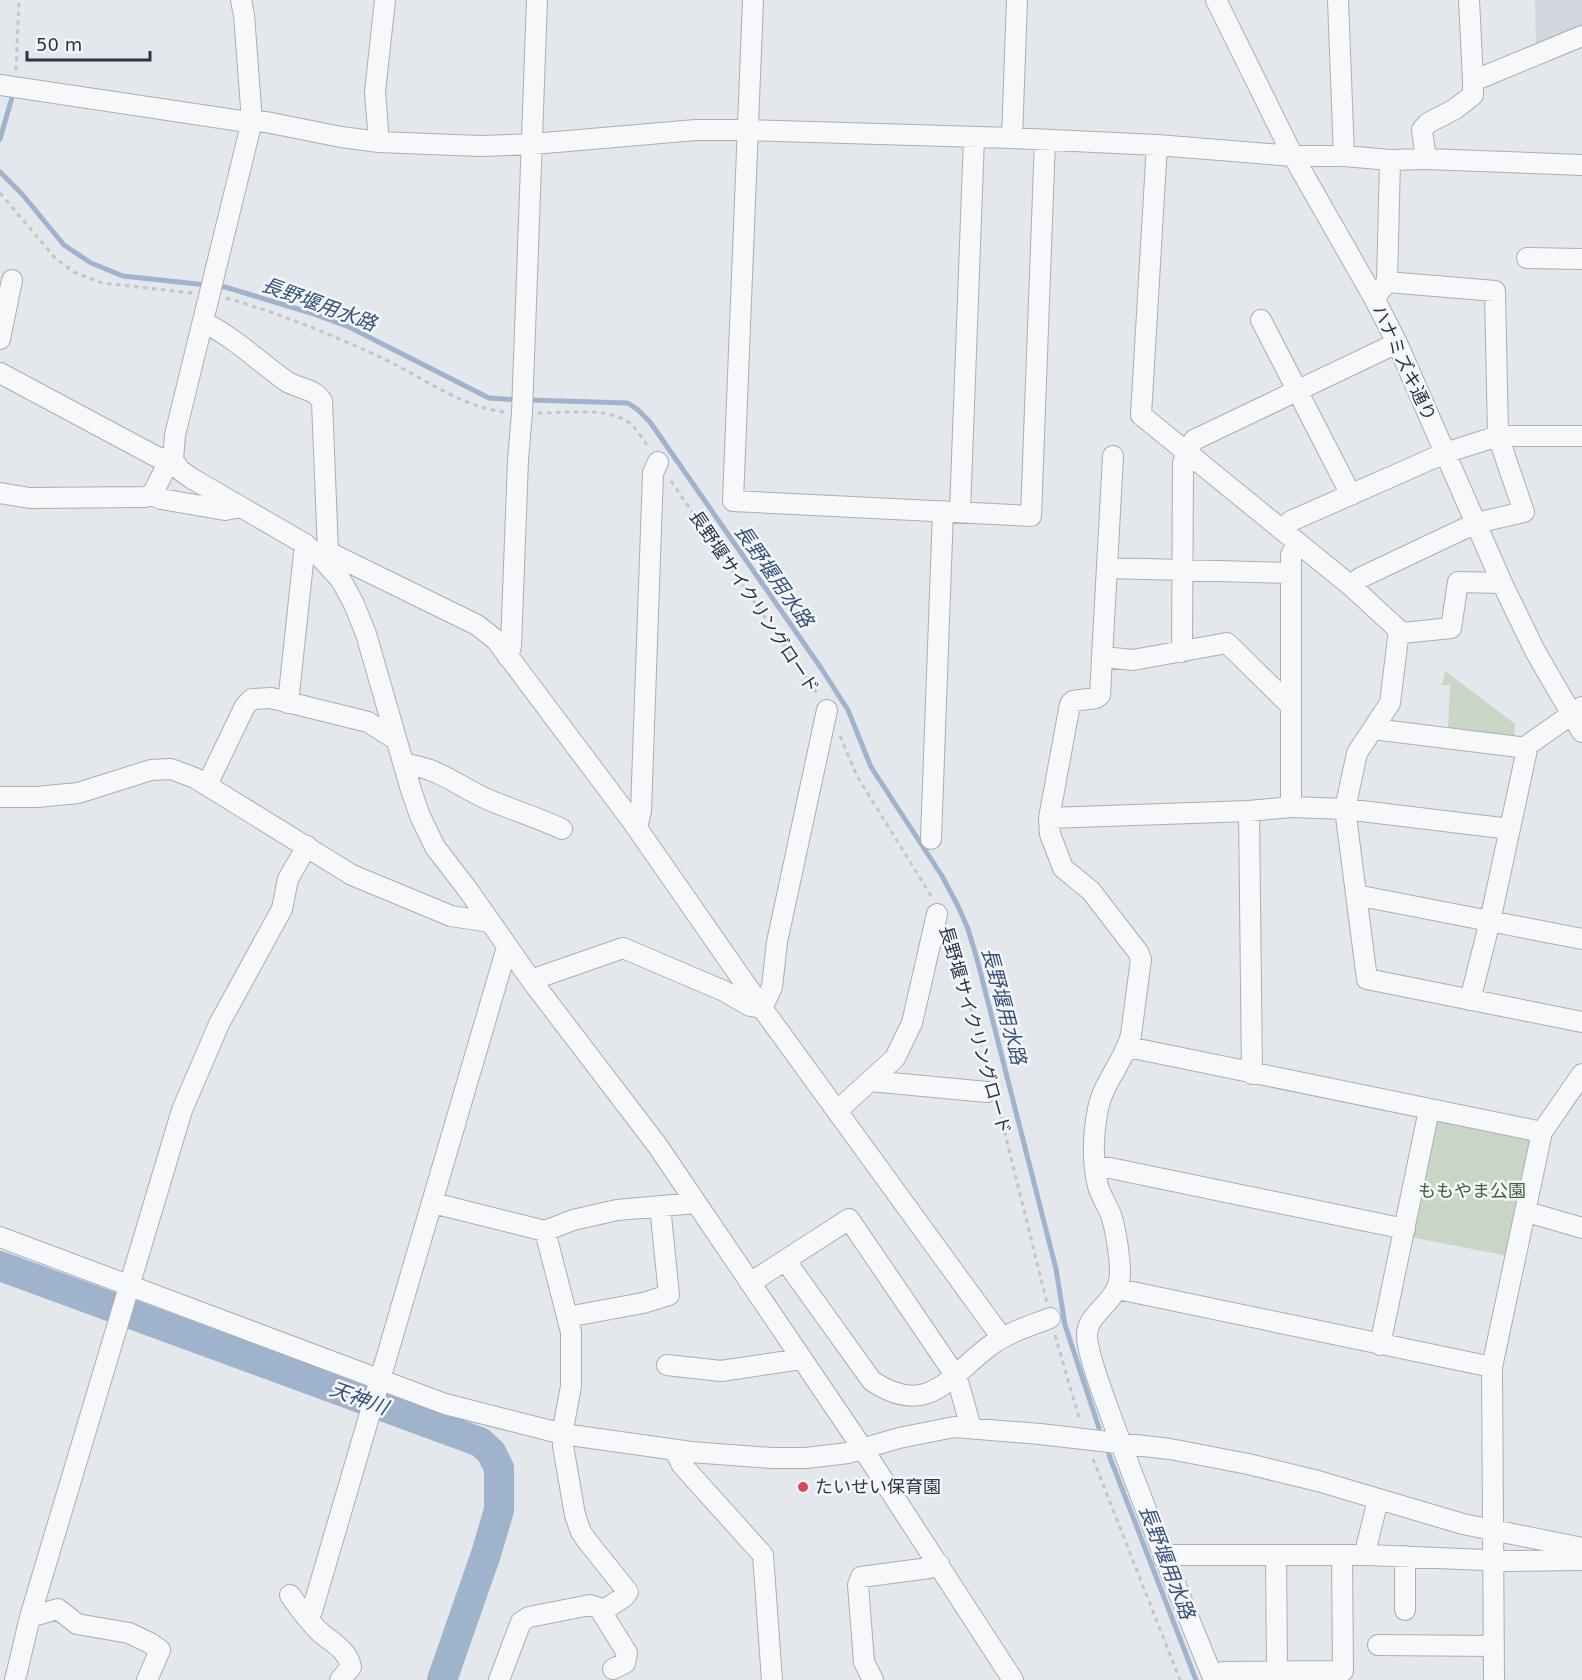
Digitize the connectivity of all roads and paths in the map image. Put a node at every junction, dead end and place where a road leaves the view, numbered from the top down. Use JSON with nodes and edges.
{"nodes":[{"id":1,"x":20,"y":0,"type":"edge"},
{"id":2,"x":241,"y":0,"type":"edge"},
{"id":3,"x":386,"y":0,"type":"edge"},
{"id":4,"x":537,"y":0,"type":"edge"},
{"id":5,"x":753,"y":0,"type":"edge"},
{"id":6,"x":1017,"y":0,"type":"edge"},
{"id":7,"x":1216,"y":0,"type":"edge"},
{"id":8,"x":1338,"y":0,"type":"edge"},
{"id":9,"x":1469,"y":0,"type":"edge"},
{"id":10,"x":1582,"y":36,"type":"edge"},
{"id":11,"x":1473,"y":81,"type":"junction"},
{"id":12,"x":7,"y":87,"type":"edge"},
{"id":13,"x":252,"y":122,"type":"junction"},
{"id":14,"x":747,"y":130,"type":"junction"},
{"id":15,"x":974,"y":138,"type":"junction"},
{"id":16,"x":1012,"y":138,"type":"junction"},
{"id":17,"x":1045,"y":140,"type":"junction"},
{"id":18,"x":379,"y":142,"type":"junction"},
{"id":19,"x":533,"y":144,"type":"junction"},
{"id":20,"x":1157,"y":146,"type":"junction"},
{"id":21,"x":1293,"y":156,"type":"junction"},
{"id":22,"x":1344,"y":156,"type":"junction"},
{"id":23,"x":1426,"y":159,"type":"junction"},
{"id":24,"x":1390,"y":160,"type":"junction"},
{"id":25,"x":1582,"y":165,"type":"edge"},
{"id":26,"x":0,"y":193,"type":"edge"},
{"id":27,"x":1527,"y":258,"type":"dead end"},
{"id":28,"x":1582,"y":259,"type":"edge"},
{"id":29,"x":12,"y":280,"type":"dead end"},
{"id":30,"x":1387,"y":282,"type":"junction"},
{"id":31,"x":197,"y":293,"type":"dead end"},
{"id":32,"x":222,"y":297,"type":"dead end"},
{"id":33,"x":1374,"y":298,"type":"junction"},
{"id":34,"x":1261,"y":320,"type":"dead end"},
{"id":35,"x":203,"y":322,"type":"junction"},
{"id":36,"x":0,"y":339,"type":"edge"},
{"id":37,"x":1397,"y":343,"type":"junction"},
{"id":38,"x":0,"y":373,"type":"edge"},
{"id":39,"x":1297,"y":392,"type":"junction"},
{"id":40,"x":521,"y":407,"type":"junction"},
{"id":41,"x":1498,"y":436,"type":"junction"},
{"id":42,"x":1582,"y":436,"type":"edge"},
{"id":43,"x":1186,"y":452,"type":"junction"},
{"id":44,"x":1445,"y":453,"type":"junction"},
{"id":45,"x":1113,"y":456,"type":"dead end"},
{"id":46,"x":173,"y":460,"type":"junction"},
{"id":47,"x":658,"y":462,"type":"junction"},
{"id":48,"x":0,"y":493,"type":"edge"},
{"id":49,"x":152,"y":495,"type":"junction"},
{"id":50,"x":1351,"y":495,"type":"junction"},
{"id":51,"x":240,"y":507,"type":"junction"},
{"id":52,"x":951,"y":512,"type":"junction"},
{"id":53,"x":1476,"y":523,"type":"junction"},
{"id":54,"x":1281,"y":529,"type":"junction"},
{"id":55,"x":1297,"y":543,"type":"junction"},
{"id":56,"x":305,"y":544,"type":"junction"},
{"id":57,"x":325,"y":555,"type":"junction"},
{"id":58,"x":1108,"y":568,"type":"junction"},
{"id":59,"x":1182,"y":570,"type":"junction"},
{"id":60,"x":1291,"y":573,"type":"junction"},
{"id":61,"x":1502,"y":583,"type":"junction"},
{"id":62,"x":1351,"y":586,"type":"junction"},
{"id":63,"x":1399,"y":630,"type":"junction"},
{"id":64,"x":1182,"y":652,"type":"junction"},
{"id":65,"x":508,"y":657,"type":"junction"},
{"id":66,"x":1103,"y":657,"type":"junction"},
{"id":67,"x":288,"y":703,"type":"junction"},
{"id":68,"x":1290,"y":705,"type":"junction"},
{"id":69,"x":827,"y":710,"type":"junction"},
{"id":70,"x":1576,"y":711,"type":"edge"},
{"id":71,"x":1373,"y":729,"type":"junction"},
{"id":72,"x":1582,"y":732,"type":"edge"},
{"id":73,"x":395,"y":739,"type":"junction"},
{"id":74,"x":1527,"y":748,"type":"junction"},
{"id":75,"x":404,"y":764,"type":"junction"},
{"id":76,"x":207,"y":785,"type":"junction"},
{"id":77,"x":0,"y":798,"type":"edge"},
{"id":78,"x":1291,"y":807,"type":"junction"},
{"id":79,"x":1345,"y":809,"type":"junction"},
{"id":80,"x":1249,"y":812,"type":"junction"},
{"id":81,"x":1049,"y":818,"type":"junction"},
{"id":82,"x":634,"y":824,"type":"junction"},
{"id":83,"x":1510,"y":829,"type":"junction"},
{"id":84,"x":562,"y":830,"type":"dead end"},
{"id":85,"x":931,"y":839,"type":"dead end"},
{"id":86,"x":307,"y":846,"type":"junction"},
{"id":87,"x":1356,"y":895,"type":"junction"},
{"id":88,"x":936,"y":909,"type":"joint"},
{"id":89,"x":1490,"y":921,"type":"junction"},
{"id":90,"x":490,"y":922,"type":"junction"},
{"id":91,"x":948,"y":931,"type":"dead end"},
{"id":92,"x":1582,"y":939,"type":"edge"},
{"id":93,"x":507,"y":947,"type":"junction"},
{"id":94,"x":531,"y":980,"type":"junction"},
{"id":95,"x":1470,"y":1000,"type":"junction"},
{"id":96,"x":762,"y":1008,"type":"junction"},
{"id":97,"x":1582,"y":1022,"type":"edge"},
{"id":98,"x":1128,"y":1047,"type":"junction"},
{"id":99,"x":1252,"y":1074,"type":"junction"},
{"id":100,"x":1582,"y":1074,"type":"edge"},
{"id":101,"x":870,"y":1081,"type":"junction"},
{"id":102,"x":992,"y":1091,"type":"junction"},
{"id":103,"x":1429,"y":1110,"type":"junction"},
{"id":104,"x":837,"y":1111,"type":"junction"},
{"id":105,"x":1542,"y":1132,"type":"junction"},
{"id":106,"x":1095,"y":1167,"type":"junction"},
{"id":107,"x":433,"y":1203,"type":"junction"},
{"id":108,"x":696,"y":1203,"type":"junction"},
{"id":109,"x":660,"y":1206,"type":"junction"},
{"id":110,"x":1527,"y":1212,"type":"junction"},
{"id":111,"x":1582,"y":1228,"type":"edge"},
{"id":112,"x":1405,"y":1229,"type":"junction"},
{"id":113,"x":545,"y":1231,"type":"junction"},
{"id":114,"x":0,"y":1237,"type":"edge"},
{"id":115,"x":785,"y":1260,"type":"junction"},
{"id":116,"x":750,"y":1283,"type":"junction"},
{"id":117,"x":1118,"y":1289,"type":"junction"},
{"id":118,"x":128,"y":1292,"type":"junction"},
{"id":119,"x":567,"y":1317,"type":"junction"},
{"id":120,"x":1050,"y":1318,"type":"junction"},
{"id":121,"x":1002,"y":1338,"type":"junction"},
{"id":122,"x":1380,"y":1345,"type":"junction"},
{"id":123,"x":801,"y":1359,"type":"junction"},
{"id":124,"x":668,"y":1365,"type":"dead end"},
{"id":125,"x":1492,"y":1367,"type":"junction"},
{"id":126,"x":955,"y":1377,"type":"junction"},
{"id":127,"x":380,"y":1384,"type":"junction"},
{"id":128,"x":971,"y":1428,"type":"junction"},
{"id":129,"x":1082,"y":1428,"type":"dead end"},
{"id":130,"x":563,"y":1434,"type":"junction"},
{"id":131,"x":1121,"y":1443,"type":"junction"},
{"id":132,"x":862,"y":1449,"type":"junction"},
{"id":133,"x":1089,"y":1450,"type":"dead end"},
{"id":134,"x":675,"y":1451,"type":"junction"},
{"id":135,"x":1378,"y":1500,"type":"junction"},
{"id":136,"x":1494,"y":1530,"type":"junction"},
{"id":137,"x":1582,"y":1548,"type":"edge"},
{"id":138,"x":1368,"y":1555,"type":"junction"},
{"id":139,"x":1276,"y":1556,"type":"junction"},
{"id":140,"x":1342,"y":1556,"type":"junction"},
{"id":141,"x":1405,"y":1556,"type":"junction"},
{"id":142,"x":1164,"y":1559,"type":"junction"},
{"id":143,"x":1494,"y":1559,"type":"junction"},
{"id":144,"x":1582,"y":1560,"type":"edge"},
{"id":145,"x":939,"y":1564,"type":"junction"},
{"id":146,"x":290,"y":1595,"type":"dead end"},
{"id":147,"x":1405,"y":1610,"type":"dead end"},
{"id":148,"x":601,"y":1612,"type":"junction"},
{"id":149,"x":30,"y":1617,"type":"junction"},
{"id":150,"x":308,"y":1619,"type":"junction"},
{"id":151,"x":1378,"y":1645,"type":"dead end"},
{"id":152,"x":1494,"y":1646,"type":"junction"},
{"id":153,"x":613,"y":1669,"type":"dead end"},
{"id":154,"x":1277,"y":1671,"type":"junction"},
{"id":155,"x":1214,"y":1678,"type":"edge"},
{"id":156,"x":15,"y":1680,"type":"edge"},
{"id":157,"x":147,"y":1680,"type":"edge"},
{"id":158,"x":340,"y":1680,"type":"edge"},
{"id":159,"x":498,"y":1680,"type":"edge"},
{"id":160,"x":772,"y":1680,"type":"edge"},
{"id":161,"x":873,"y":1680,"type":"edge"},
{"id":162,"x":1013,"y":1680,"type":"edge"},
{"id":163,"x":1180,"y":1680,"type":"edge"},
{"id":164,"x":1494,"y":1680,"type":"edge"}],
"edges":[{"from":1,"to":12,"type":"path"},
{"from":2,"to":13,"type":"street"},
{"from":3,"to":18,"type":"street"},
{"from":4,"to":19,"type":"street"},
{"from":5,"to":14,"type":"street"},
{"from":6,"to":16,"type":"street"},
{"from":7,"to":21,"type":"street","name":"ハナミズキ通り"},
{"from":8,"to":22,"type":"street"},
{"from":9,"to":11,"type":"street"},
{"from":10,"to":11,"type":"street"},
{"from":11,"to":23,"type":"street"},
{"from":12,"to":13,"type":"street"},
{"from":13,"to":18,"type":"street"},
{"from":13,"to":35,"type":"street"},
{"from":14,"to":15,"type":"street"},
{"from":14,"to":19,"type":"street"},
{"from":14,"to":52,"type":"street"},
{"from":15,"to":16,"type":"street"},
{"from":15,"to":52,"type":"street"},
{"from":16,"to":17,"type":"street"},
{"from":17,"to":20,"type":"street"},
{"from":17,"to":52,"type":"street"},
{"from":18,"to":19,"type":"street"},
{"from":19,"to":40,"type":"street"},
{"from":20,"to":21,"type":"street"},
{"from":20,"to":43,"type":"street"},
{"from":21,"to":22,"type":"street"},
{"from":21,"to":33,"type":"street","name":"ハナミズキ通り"},
{"from":22,"to":24,"type":"street"},
{"from":23,"to":24,"type":"street"},
{"from":23,"to":25,"type":"street"},
{"from":24,"to":30,"type":"street"},
{"from":26,"to":31,"type":"path"},
{"from":27,"to":28,"type":"street"},
{"from":29,"to":36,"type":"street"},
{"from":30,"to":33,"type":"street"},
{"from":30,"to":41,"type":"street"},
{"from":32,"to":40,"type":"path","name":"長野堰サイクリングロード"},
{"from":33,"to":37,"type":"street","name":"ハナミズキ通り"},
{"from":34,"to":39,"type":"street"},
{"from":35,"to":46,"type":"street"},
{"from":35,"to":57,"type":"street"},
{"from":37,"to":39,"type":"street"},
{"from":37,"to":44,"type":"street","name":"ハナミズキ通り"},
{"from":38,"to":46,"type":"street"},
{"from":39,"to":43,"type":"street"},
{"from":39,"to":50,"type":"street"},
{"from":40,"to":47,"type":"path","name":"長野堰サイクリングロード"},
{"from":40,"to":65,"type":"street"},
{"from":41,"to":42,"type":"street"},
{"from":41,"to":44,"type":"street"},
{"from":41,"to":53,"type":"street"},
{"from":43,"to":54,"type":"street"},
{"from":43,"to":59,"type":"street"},
{"from":44,"to":50,"type":"street"},
{"from":44,"to":53,"type":"street","name":"ハナミズキ通り"},
{"from":45,"to":58,"type":"street"},
{"from":46,"to":49,"type":"street"},
{"from":46,"to":51,"type":"street"},
{"from":47,"to":69,"type":"path","name":"長野堰サイクリングロード"},
{"from":47,"to":82,"type":"street"},
{"from":48,"to":49,"type":"street"},
{"from":49,"to":51,"type":"street"},
{"from":50,"to":54,"type":"street"},
{"from":51,"to":56,"type":"street"},
{"from":52,"to":85,"type":"street"},
{"from":53,"to":61,"type":"street","name":"ハナミズキ通り"},
{"from":53,"to":62,"type":"street"},
{"from":54,"to":55,"type":"street"},
{"from":55,"to":60,"type":"street"},
{"from":55,"to":62,"type":"street"},
{"from":56,"to":57,"type":"street"},
{"from":56,"to":67,"type":"street"},
{"from":57,"to":65,"type":"street"},
{"from":57,"to":73,"type":"street"},
{"from":58,"to":59,"type":"street"},
{"from":58,"to":66,"type":"street"},
{"from":59,"to":60,"type":"street"},
{"from":59,"to":64,"type":"street"},
{"from":60,"to":68,"type":"street"},
{"from":61,"to":63,"type":"street"},
{"from":61,"to":70,"type":"street","name":"ハナミズキ通り"},
{"from":62,"to":63,"type":"street"},
{"from":63,"to":71,"type":"street"},
{"from":64,"to":66,"type":"street"},
{"from":64,"to":68,"type":"street"},
{"from":65,"to":82,"type":"street"},
{"from":66,"to":81,"type":"street"},
{"from":67,"to":73,"type":"street"},
{"from":67,"to":76,"type":"street"},
{"from":68,"to":78,"type":"street"},
{"from":69,"to":88,"type":"path","name":"長野堰サイクリングロード"},
{"from":69,"to":96,"type":"street"},
{"from":70,"to":72,"type":"street","name":"ハナミズキ通り"},
{"from":70,"to":74,"type":"street"},
{"from":71,"to":74,"type":"street"},
{"from":71,"to":79,"type":"street"},
{"from":73,"to":75,"type":"street"},
{"from":74,"to":83,"type":"street"},
{"from":75,"to":84,"type":"street"},
{"from":75,"to":90,"type":"street"},
{"from":76,"to":77,"type":"street"},
{"from":76,"to":86,"type":"street"},
{"from":78,"to":79,"type":"street"},
{"from":78,"to":80,"type":"street"},
{"from":79,"to":83,"type":"street"},
{"from":79,"to":87,"type":"street"},
{"from":80,"to":81,"type":"street"},
{"from":80,"to":99,"type":"street"},
{"from":81,"to":98,"type":"street"},
{"from":82,"to":96,"type":"street"},
{"from":83,"to":89,"type":"street"},
{"from":86,"to":90,"type":"street"},
{"from":86,"to":118,"type":"street"},
{"from":87,"to":89,"type":"street"},
{"from":87,"to":95,"type":"street"},
{"from":88,"to":101,"type":"street"},
{"from":89,"to":92,"type":"street"},
{"from":89,"to":95,"type":"street"},
{"from":90,"to":93,"type":"street"},
{"from":91,"to":102,"type":"path","name":"長野堰サイクリングロード"},
{"from":93,"to":94,"type":"street"},
{"from":93,"to":107,"type":"street"},
{"from":94,"to":96,"type":"street"},
{"from":94,"to":108,"type":"street"},
{"from":95,"to":97,"type":"street"},
{"from":96,"to":104,"type":"street"},
{"from":98,"to":99,"type":"street"},
{"from":98,"to":106,"type":"street"},
{"from":99,"to":103,"type":"street"},
{"from":100,"to":105,"type":"street"},
{"from":101,"to":102,"type":"street"},
{"from":101,"to":104,"type":"street"},
{"from":102,"to":120,"type":"path","name":"長野堰サイクリングロード"},
{"from":103,"to":105,"type":"street"},
{"from":103,"to":112,"type":"street"},
{"from":104,"to":121,"type":"street"},
{"from":105,"to":110,"type":"street"},
{"from":106,"to":112,"type":"street"},
{"from":106,"to":117,"type":"street"},
{"from":107,"to":113,"type":"street"},
{"from":107,"to":127,"type":"street"},
{"from":108,"to":109,"type":"street"},
{"from":108,"to":116,"type":"street"},
{"from":109,"to":113,"type":"street"},
{"from":109,"to":119,"type":"street"},
{"from":110,"to":111,"type":"street"},
{"from":110,"to":125,"type":"street"},
{"from":112,"to":122,"type":"street"},
{"from":113,"to":119,"type":"street"},
{"from":114,"to":118,"type":"street"},
{"from":115,"to":116,"type":"street"},
{"from":115,"to":126,"type":"street"},
{"from":115,"to":126,"type":"street"},
{"from":116,"to":123,"type":"street"},
{"from":117,"to":122,"type":"street"},
{"from":117,"to":131,"type":"street"},
{"from":118,"to":127,"type":"street"},
{"from":118,"to":149,"type":"street"},
{"from":119,"to":130,"type":"street"},
{"from":120,"to":121,"type":"street"},
{"from":120,"to":129,"type":"path","name":"長野堰サイクリングロード"},
{"from":121,"to":126,"type":"street"},
{"from":122,"to":125,"type":"street"},
{"from":123,"to":124,"type":"street"},
{"from":123,"to":132,"type":"street"},
{"from":125,"to":136,"type":"street"},
{"from":126,"to":128,"type":"street"},
{"from":127,"to":130,"type":"street"},
{"from":127,"to":150,"type":"street"},
{"from":128,"to":131,"type":"street"},
{"from":128,"to":132,"type":"street"},
{"from":130,"to":134,"type":"street"},
{"from":130,"to":148,"type":"street"},
{"from":131,"to":135,"type":"street"},
{"from":131,"to":142,"type":"street"},
{"from":132,"to":134,"type":"street"},
{"from":132,"to":145,"type":"street"},
{"from":133,"to":163,"type":"path"},
{"from":134,"to":160,"type":"street"},
{"from":135,"to":136,"type":"street"},
{"from":135,"to":138,"type":"street"},
{"from":136,"to":137,"type":"street"},
{"from":136,"to":143,"type":"street"},
{"from":138,"to":140,"type":"street"},
{"from":138,"to":141,"type":"street"},
{"from":139,"to":140,"type":"street"},
{"from":139,"to":142,"type":"street"},
{"from":139,"to":154,"type":"street"},
{"from":140,"to":154,"type":"street"},
{"from":141,"to":143,"type":"street"},
{"from":141,"to":147,"type":"street"},
{"from":142,"to":155,"type":"street"},
{"from":143,"to":144,"type":"street"},
{"from":143,"to":152,"type":"street"},
{"from":145,"to":161,"type":"street"},
{"from":145,"to":162,"type":"street"},
{"from":146,"to":150,"type":"street"},
{"from":148,"to":153,"type":"street"},
{"from":148,"to":159,"type":"street"},
{"from":149,"to":156,"type":"street"},
{"from":149,"to":157,"type":"street"},
{"from":150,"to":158,"type":"street"},
{"from":151,"to":152,"type":"street"},
{"from":152,"to":164,"type":"street"},
{"from":154,"to":155,"type":"street"}]}
